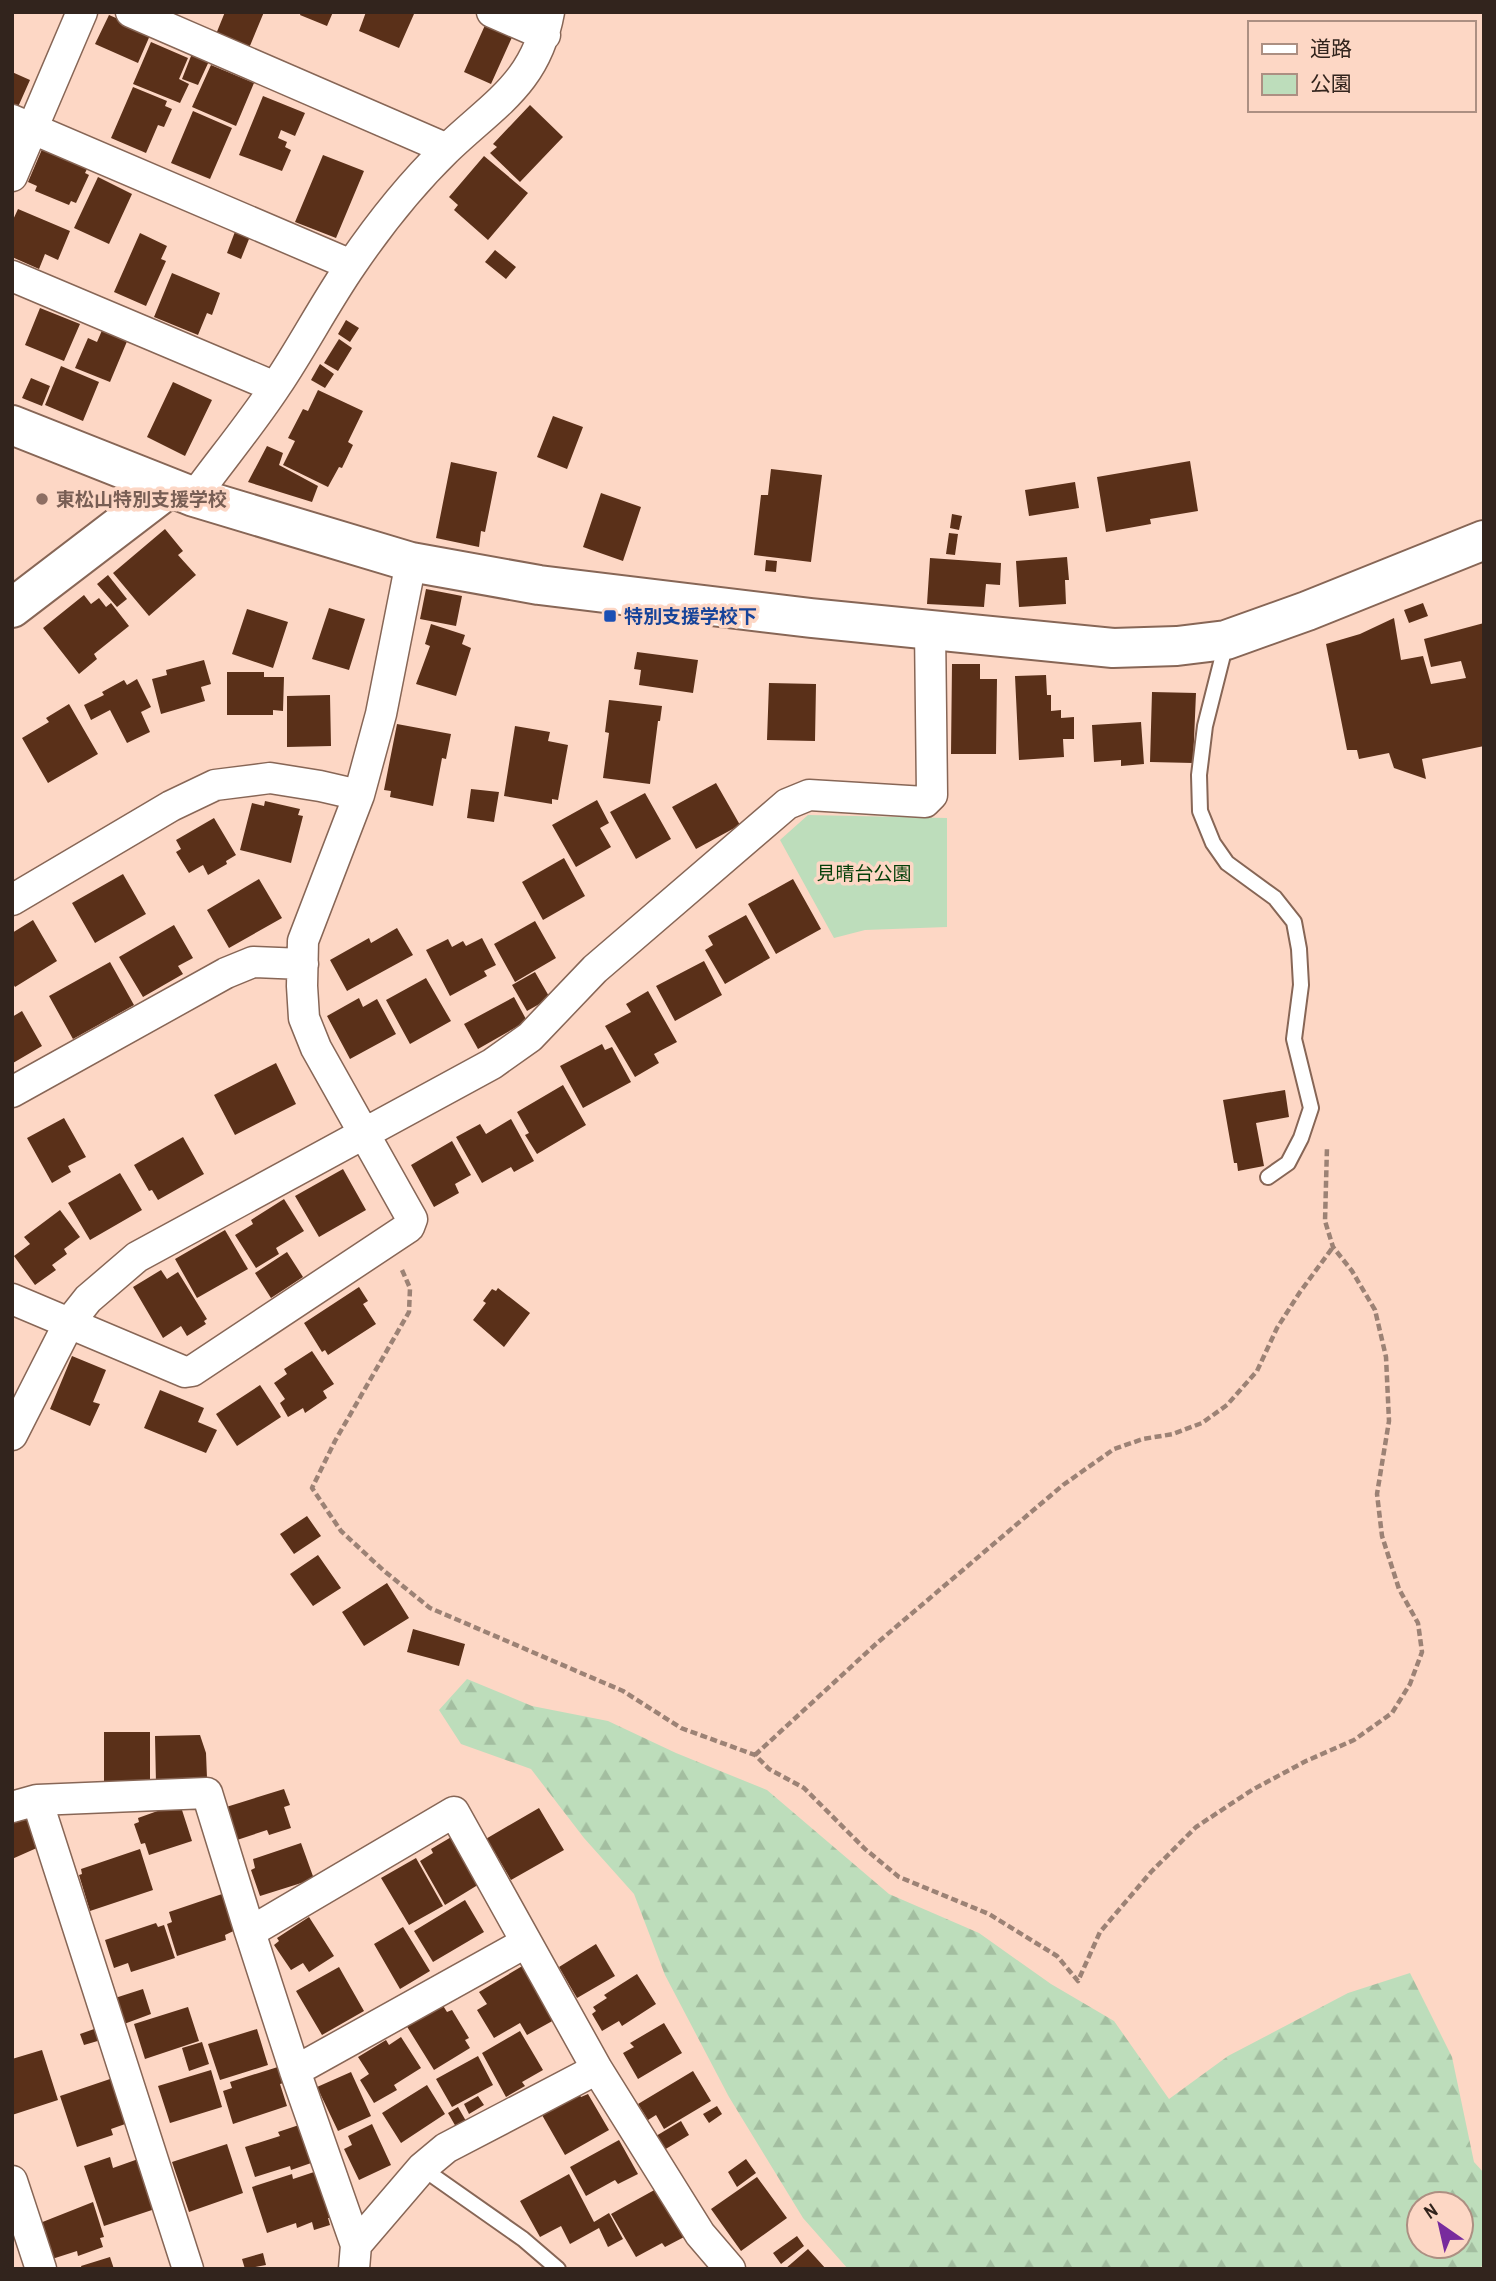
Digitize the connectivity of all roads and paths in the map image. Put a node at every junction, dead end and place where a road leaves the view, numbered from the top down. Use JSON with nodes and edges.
{"nodes":[{"id":1,"x":82,"y":12,"type":"edge"},
{"id":2,"x":131,"y":12,"type":"edge"},
{"id":3,"x":492,"y":12,"type":"edge"},
{"id":4,"x":547,"y":24,"type":"edge"},
{"id":5,"x":22,"y":124,"type":"edge"},
{"id":6,"x":447,"y":149,"type":"junction"},
{"id":7,"x":12,"y":176,"type":"edge"},
{"id":8,"x":351,"y":265,"type":"junction"},
{"id":9,"x":12,"y":276,"type":"edge"},
{"id":10,"x":275,"y":387,"type":"junction"},
{"id":11,"x":12,"y":425,"type":"edge"},
{"id":12,"x":182,"y":493,"type":"junction"},
{"id":13,"x":1484,"y":540,"type":"edge"},
{"id":14,"x":411,"y":562,"type":"junction"},
{"id":15,"x":12,"y":608,"type":"edge"},
{"id":16,"x":930,"y":628,"type":"junction"},
{"id":17,"x":1226,"y":640,"type":"junction"},
{"id":18,"x":359,"y":795,"type":"junction"},
{"id":19,"x":12,"y":900,"type":"edge"},
{"id":20,"x":303,"y":964,"type":"junction"},
{"id":21,"x":12,"y":1092,"type":"edge"},
{"id":22,"x":1311,"y":1108,"type":"junction"},
{"id":23,"x":364,"y":1134,"type":"junction"},
{"id":24,"x":1268,"y":1177,"type":"dead end"},
{"id":25,"x":385,"y":1243,"type":"junction"},
{"id":26,"x":1333,"y":1247,"type":"junction"},
{"id":27,"x":12,"y":1299,"type":"edge"},
{"id":28,"x":69,"y":1323,"type":"junction"},
{"id":29,"x":16,"y":1419,"type":"edge"},
{"id":30,"x":754,"y":1755,"type":"junction"},
{"id":31,"x":25,"y":1804,"type":"edge"},
{"id":32,"x":250,"y":1932,"type":"junction"},
{"id":33,"x":525,"y":1943,"type":"junction"},
{"id":34,"x":597,"y":2069,"type":"junction"},
{"id":35,"x":295,"y":2071,"type":"junction"},
{"id":36,"x":422,"y":2168,"type":"junction"},
{"id":37,"x":12,"y":2181,"type":"edge"},
{"id":38,"x":355,"y":2257,"type":"edge"},
{"id":39,"x":41,"y":2269,"type":"edge"},
{"id":40,"x":188,"y":2269,"type":"edge"},
{"id":41,"x":558,"y":2269,"type":"edge"},
{"id":42,"x":730,"y":2269,"type":"edge"}],
"edges":[{"from":1,"to":5,"type":"street"},
{"from":2,"to":6,"type":"street"},
{"from":3,"to":4,"type":"street"},
{"from":4,"to":6,"type":"street"},
{"from":5,"to":7,"type":"street"},
{"from":5,"to":8,"type":"street"},
{"from":6,"to":8,"type":"street"},
{"from":8,"to":10,"type":"street"},
{"from":9,"to":10,"type":"street"},
{"from":10,"to":12,"type":"street"},
{"from":11,"to":12,"type":"street"},
{"from":12,"to":14,"type":"street"},
{"from":12,"to":15,"type":"street"},
{"from":13,"to":17,"type":"street"},
{"from":14,"to":16,"type":"street"},
{"from":14,"to":18,"type":"street"},
{"from":16,"to":17,"type":"street"},
{"from":16,"to":23,"type":"street"},
{"from":17,"to":22,"type":"lane"},
{"from":18,"to":19,"type":"street"},
{"from":18,"to":20,"type":"street"},
{"from":20,"to":21,"type":"street"},
{"from":20,"to":23,"type":"street"},
{"from":22,"to":24,"type":"lane"},
{"from":22,"to":26,"type":"path"},
{"from":23,"to":25,"type":"street"},
{"from":23,"to":28,"type":"street"},
{"from":25,"to":28,"type":"street"},
{"from":25,"to":30,"type":"path"},
{"from":26,"to":30,"type":"path"},
{"from":26,"to":30,"type":"path"},
{"from":27,"to":28,"type":"street"},
{"from":28,"to":29,"type":"street"},
{"from":31,"to":32,"type":"street"},
{"from":31,"to":40,"type":"street"},
{"from":32,"to":33,"type":"street"},
{"from":32,"to":35,"type":"street"},
{"from":33,"to":34,"type":"street"},
{"from":33,"to":35,"type":"street"},
{"from":34,"to":36,"type":"street"},
{"from":34,"to":42,"type":"street"},
{"from":35,"to":38,"type":"street"},
{"from":36,"to":38,"type":"street"},
{"from":36,"to":41,"type":"lane"},
{"from":37,"to":39,"type":"street"}]}
